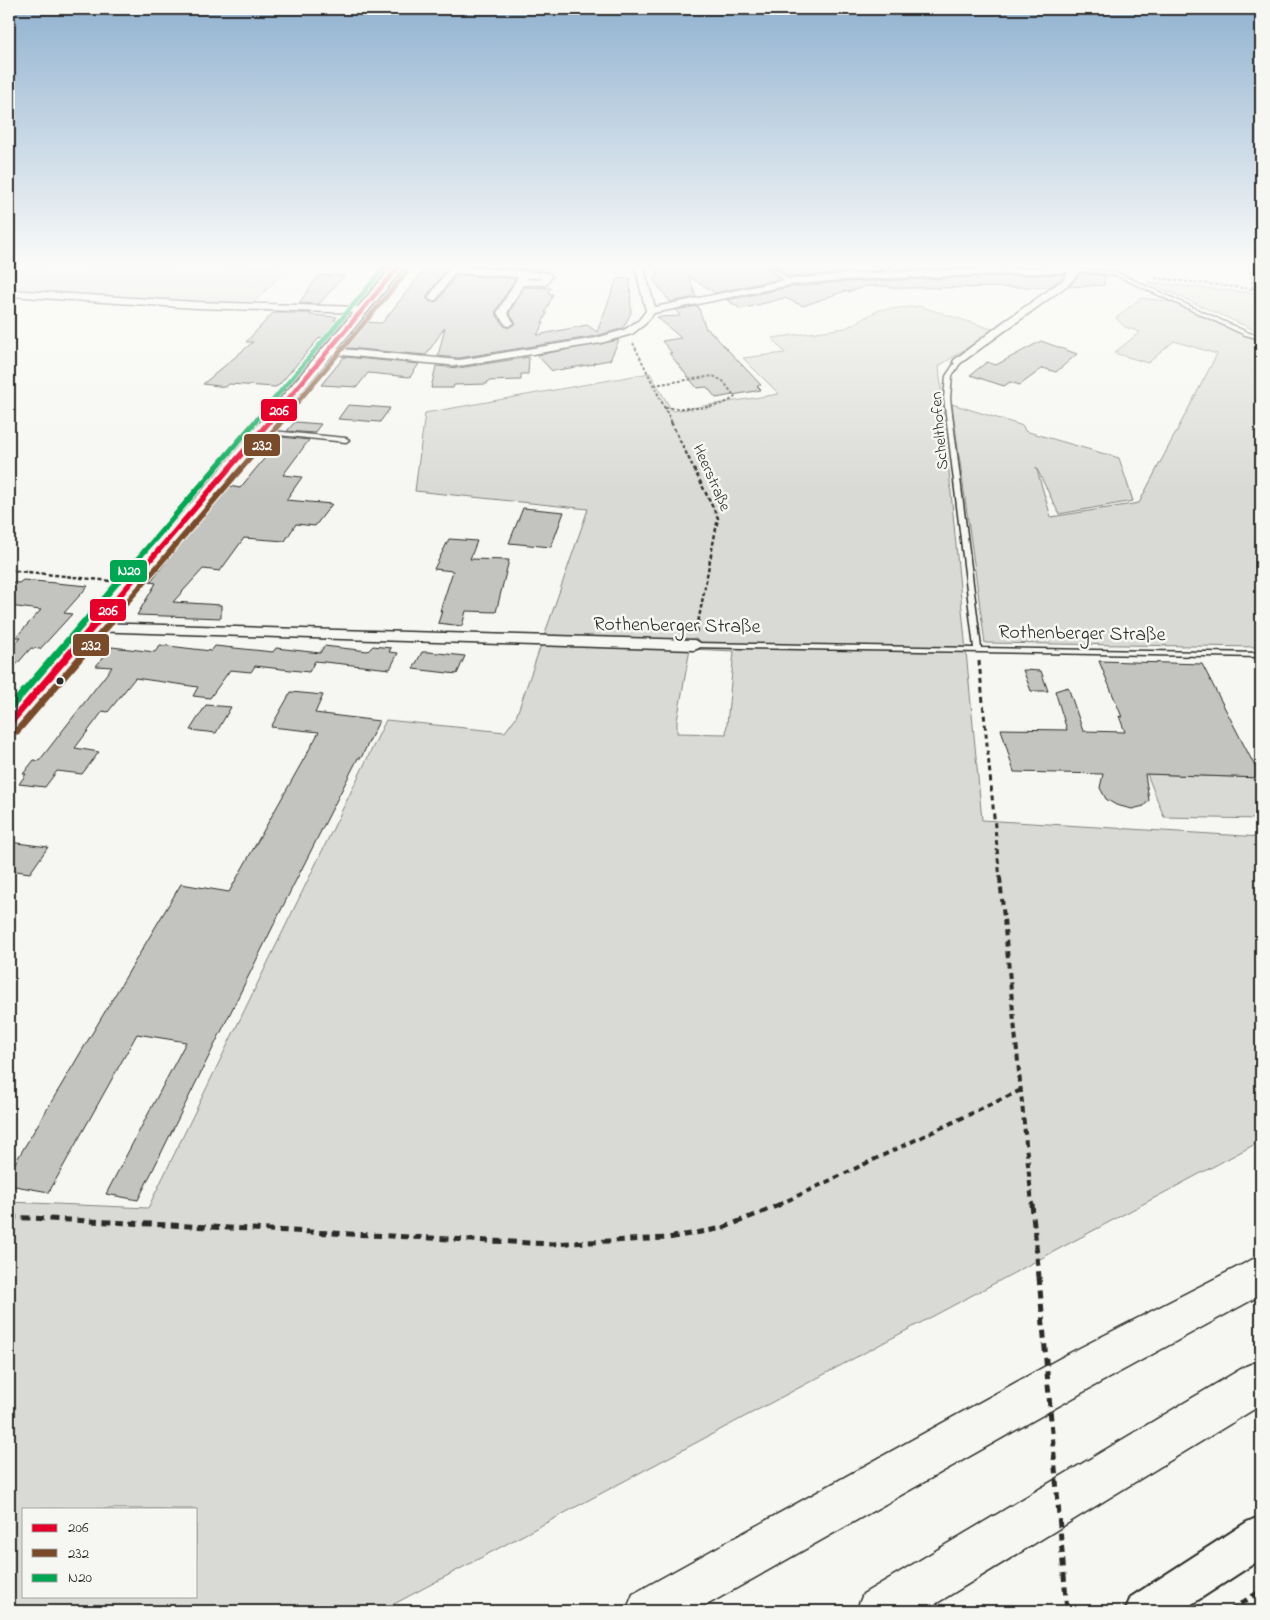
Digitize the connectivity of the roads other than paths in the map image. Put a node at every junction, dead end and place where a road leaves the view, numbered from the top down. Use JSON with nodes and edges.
{"nodes":[{"id":1,"x":337,"y":342,"type":"edge"},
{"id":2,"x":592,"y":342,"type":"edge"},
{"id":3,"x":984,"y":342,"type":"edge"},
{"id":4,"x":330,"y":351,"type":"junction"},
{"id":5,"x":958,"y":362,"type":"joint"},
{"id":6,"x":261,"y":432,"type":"junction"},
{"id":7,"x":346,"y":440,"type":"dead end"},
{"id":8,"x":93,"y":628,"type":"junction"},
{"id":9,"x":694,"y":645,"type":"joint"},
{"id":10,"x":978,"y":650,"type":"junction"},
{"id":11,"x":1261,"y":655,"type":"edge"},
{"id":12,"x":9,"y":724,"type":"edge"},
{"id":13,"x":1261,"y":1274,"type":"edge"},
{"id":14,"x":1261,"y":1381,"type":"edge"},
{"id":15,"x":1261,"y":1536,"type":"edge"},
{"id":16,"x":650,"y":1611,"type":"edge"},
{"id":17,"x":880,"y":1611,"type":"edge"},
{"id":18,"x":1145,"y":1611,"type":"edge"}],
"edges":[{"from":1,"to":4,"type":"main road"},
{"from":2,"to":4,"type":"street"},
{"from":3,"to":5,"type":"street","name":"Schelthofen"},
{"from":4,"to":6,"type":"main road"},
{"from":5,"to":10,"type":"lane","name":"Schelthofen"},
{"from":6,"to":7,"type":"lane"},
{"from":6,"to":8,"type":"main road"},
{"from":8,"to":9,"type":"street","name":"Rothenberger Straße"},
{"from":8,"to":12,"type":"main road"},
{"from":9,"to":10,"type":"lane","name":"Rothenberger Straße"},
{"from":10,"to":11,"type":"lane","name":"Rothenberger Straße"},
{"from":13,"to":16,"type":"highway"},
{"from":14,"to":17,"type":"highway"},
{"from":15,"to":18,"type":"main road"}]}
